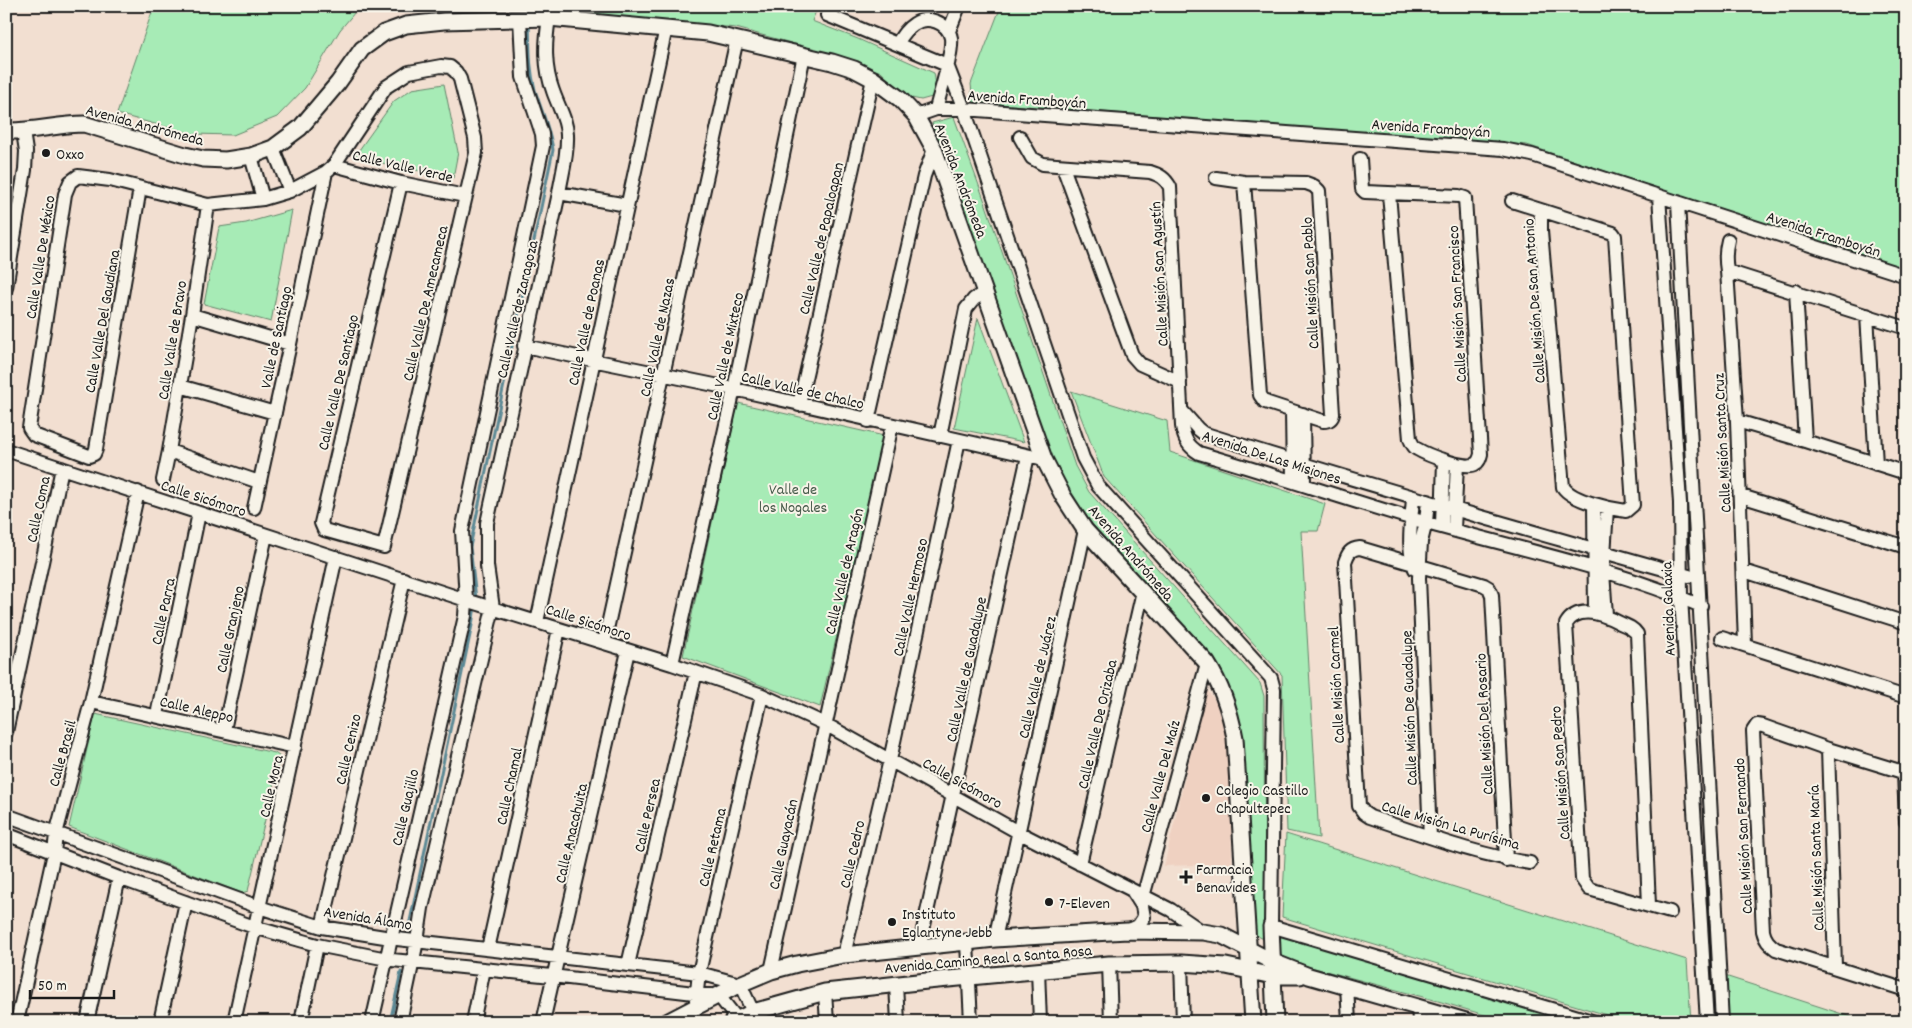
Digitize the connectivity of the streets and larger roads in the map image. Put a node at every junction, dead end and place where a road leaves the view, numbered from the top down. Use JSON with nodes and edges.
{"nodes":[{"id":1,"x":959,"y":6,"type":"edge"},
{"id":2,"x":827,"y":15,"type":"dead end"},
{"id":3,"x":522,"y":19,"type":"junction"},
{"id":4,"x":544,"y":19,"type":"junction"},
{"id":5,"x":666,"y":28,"type":"junction"},
{"id":6,"x":949,"y":30,"type":"junction"},
{"id":7,"x":738,"y":38,"type":"junction"},
{"id":8,"x":897,"y":44,"type":"junction"},
{"id":9,"x":804,"y":55,"type":"junction"},
{"id":10,"x":947,"y":65,"type":"junction"},
{"id":11,"x":873,"y":79,"type":"junction"},
{"id":12,"x":936,"y":109,"type":"junction"},
{"id":13,"x":964,"y":109,"type":"junction"},
{"id":14,"x":916,"y":116,"type":"junction"},
{"id":15,"x":6,"y":131,"type":"edge"},
{"id":16,"x":23,"y":132,"type":"junction"},
{"id":17,"x":1020,"y":137,"type":"dead end"},
{"id":18,"x":273,"y":148,"type":"junction"},
{"id":19,"x":934,"y":149,"type":"junction"},
{"id":20,"x":251,"y":156,"type":"junction"},
{"id":21,"x":1360,"y":159,"type":"dead end"},
{"id":22,"x":1063,"y":167,"type":"junction"},
{"id":23,"x":330,"y":168,"type":"junction"},
{"id":24,"x":1216,"y":178,"type":"dead end"},
{"id":25,"x":1244,"y":182,"type":"junction"},
{"id":26,"x":401,"y":183,"type":"junction"},
{"id":27,"x":140,"y":188,"type":"junction"},
{"id":28,"x":290,"y":191,"type":"junction"},
{"id":29,"x":559,"y":193,"type":"junction"},
{"id":30,"x":1390,"y":194,"type":"junction"},
{"id":31,"x":465,"y":196,"type":"junction"},
{"id":32,"x":1659,"y":196,"type":"junction"},
{"id":33,"x":263,"y":199,"type":"junction"},
{"id":34,"x":1512,"y":201,"type":"dead end"},
{"id":35,"x":1678,"y":202,"type":"junction"},
{"id":36,"x":208,"y":205,"type":"junction"},
{"id":37,"x":627,"y":205,"type":"junction"},
{"id":38,"x":1541,"y":211,"type":"junction"},
{"id":39,"x":1728,"y":240,"type":"dead end"},
{"id":40,"x":1727,"y":271,"type":"junction"},
{"id":41,"x":1906,"y":276,"type":"edge"},
{"id":42,"x":6,"y":288,"type":"edge"},
{"id":43,"x":1796,"y":291,"type":"junction"},
{"id":44,"x":984,"y":293,"type":"junction"},
{"id":45,"x":192,"y":315,"type":"junction"},
{"id":46,"x":1866,"y":315,"type":"junction"},
{"id":47,"x":1906,"y":328,"type":"edge"},
{"id":48,"x":290,"y":344,"type":"junction"},
{"id":49,"x":524,"y":346,"type":"junction"},
{"id":50,"x":594,"y":360,"type":"junction"},
{"id":51,"x":664,"y":375,"type":"junction"},
{"id":52,"x":1180,"y":382,"type":"junction"},
{"id":53,"x":180,"y":386,"type":"junction"},
{"id":54,"x":734,"y":389,"type":"junction"},
{"id":55,"x":799,"y":405,"type":"junction"},
{"id":56,"x":1182,"y":412,"type":"junction"},
{"id":57,"x":276,"y":413,"type":"junction"},
{"id":58,"x":1298,"y":413,"type":"junction"},
{"id":59,"x":868,"y":420,"type":"junction"},
{"id":60,"x":1737,"y":421,"type":"junction"},
{"id":61,"x":892,"y":425,"type":"junction"},
{"id":62,"x":940,"y":436,"type":"junction"},
{"id":63,"x":959,"y":440,"type":"junction"},
{"id":64,"x":1805,"y":440,"type":"junction"},
{"id":65,"x":6,"y":450,"type":"edge"},
{"id":66,"x":169,"y":451,"type":"junction"},
{"id":67,"x":89,"y":456,"type":"joint"},
{"id":68,"x":1028,"y":456,"type":"junction"},
{"id":69,"x":1044,"y":459,"type":"junction"},
{"id":70,"x":1444,"y":460,"type":"junction"},
{"id":71,"x":1298,"y":463,"type":"junction"},
{"id":72,"x":1457,"y":464,"type":"junction"},
{"id":73,"x":1876,"y":464,"type":"junction"},
{"id":74,"x":62,"y":468,"type":"junction"},
{"id":75,"x":1906,"y":474,"type":"edge"},
{"id":76,"x":162,"y":480,"type":"dead end"},
{"id":77,"x":259,"y":482,"type":"junction"},
{"id":78,"x":1298,"y":482,"type":"junction"},
{"id":79,"x":138,"y":492,"type":"junction"},
{"id":80,"x":1741,"y":496,"type":"junction"},
{"id":81,"x":1413,"y":497,"type":"junction"},
{"id":82,"x":1428,"y":501,"type":"junction"},
{"id":83,"x":1680,"y":503,"type":"junction"},
{"id":84,"x":1594,"y":504,"type":"junction"},
{"id":85,"x":1696,"y":505,"type":"junction"},
{"id":86,"x":1448,"y":507,"type":"junction"},
{"id":87,"x":254,"y":508,"type":"dead end"},
{"id":88,"x":1607,"y":508,"type":"junction"},
{"id":89,"x":199,"y":513,"type":"junction"},
{"id":90,"x":1412,"y":517,"type":"junction"},
{"id":91,"x":1426,"y":522,"type":"junction"},
{"id":92,"x":1448,"y":528,"type":"junction"},
{"id":93,"x":1086,"y":530,"type":"junction"},
{"id":94,"x":266,"y":534,"type":"junction"},
{"id":95,"x":382,"y":547,"type":"joint"},
{"id":96,"x":1906,"y":547,"type":"edge"},
{"id":97,"x":1599,"y":551,"type":"junction"},
{"id":98,"x":336,"y":557,"type":"junction"},
{"id":99,"x":1417,"y":569,"type":"junction"},
{"id":100,"x":1599,"y":570,"type":"junction"},
{"id":101,"x":1744,"y":571,"type":"junction"},
{"id":102,"x":1682,"y":574,"type":"junction"},
{"id":103,"x":1699,"y":578,"type":"junction"},
{"id":104,"x":404,"y":579,"type":"junction"},
{"id":105,"x":1143,"y":591,"type":"junction"},
{"id":106,"x":1681,"y":597,"type":"junction"},
{"id":107,"x":468,"y":600,"type":"junction"},
{"id":108,"x":1701,"y":606,"type":"junction"},
{"id":109,"x":489,"y":607,"type":"junction"},
{"id":110,"x":1600,"y":614,"type":"junction"},
{"id":111,"x":537,"y":622,"type":"junction"},
{"id":112,"x":1906,"y":623,"type":"edge"},
{"id":113,"x":559,"y":629,"type":"junction"},
{"id":114,"x":1722,"y":638,"type":"dead end"},
{"id":115,"x":604,"y":643,"type":"junction"},
{"id":116,"x":1745,"y":644,"type":"junction"},
{"id":117,"x":628,"y":651,"type":"junction"},
{"id":118,"x":1207,"y":663,"type":"junction"},
{"id":119,"x":672,"y":664,"type":"junction"},
{"id":120,"x":696,"y":672,"type":"junction"},
{"id":121,"x":762,"y":695,"type":"junction"},
{"id":122,"x":1906,"y":697,"type":"edge"},
{"id":123,"x":91,"y":702,"type":"junction"},
{"id":124,"x":157,"y":715,"type":"junction"},
{"id":125,"x":825,"y":724,"type":"junction"},
{"id":126,"x":224,"y":730,"type":"junction"},
{"id":127,"x":6,"y":732,"type":"edge"},
{"id":128,"x":295,"y":747,"type":"junction"},
{"id":129,"x":1828,"y":749,"type":"junction"},
{"id":130,"x":890,"y":760,"type":"junction"},
{"id":131,"x":1905,"y":773,"type":"edge"},
{"id":132,"x":954,"y":795,"type":"junction"},
{"id":133,"x":1364,"y":813,"type":"joint"},
{"id":134,"x":6,"y":815,"type":"edge"},
{"id":135,"x":1906,"y":822,"type":"edge"},
{"id":136,"x":1018,"y":832,"type":"junction"},
{"id":137,"x":6,"y":834,"type":"edge"},
{"id":138,"x":56,"y":834,"type":"junction"},
{"id":139,"x":1430,"y":837,"type":"junction"},
{"id":140,"x":54,"y":853,"type":"junction"},
{"id":141,"x":1506,"y":860,"type":"junction"},
{"id":142,"x":1530,"y":863,"type":"dead end"},
{"id":143,"x":1080,"y":864,"type":"junction"},
{"id":144,"x":119,"y":878,"type":"junction"},
{"id":145,"x":1138,"y":894,"type":"junction"},
{"id":146,"x":186,"y":902,"type":"junction"},
{"id":147,"x":1649,"y":905,"type":"junction"},
{"id":148,"x":259,"y":907,"type":"junction"},
{"id":149,"x":1246,"y":912,"type":"junction"},
{"id":150,"x":1670,"y":912,"type":"dead end"},
{"id":151,"x":1271,"y":926,"type":"junction"},
{"id":152,"x":254,"y":927,"type":"junction"},
{"id":153,"x":322,"y":927,"type":"junction"},
{"id":154,"x":1126,"y":931,"type":"junction"},
{"id":155,"x":1203,"y":932,"type":"junction"},
{"id":156,"x":1221,"y":935,"type":"junction"},
{"id":157,"x":390,"y":938,"type":"junction"},
{"id":158,"x":995,"y":939,"type":"junction"},
{"id":159,"x":417,"y":941,"type":"junction"},
{"id":160,"x":967,"y":943,"type":"junction"},
{"id":161,"x":317,"y":945,"type":"junction"},
{"id":162,"x":919,"y":948,"type":"junction"},
{"id":163,"x":1248,"y":948,"type":"junction"},
{"id":164,"x":488,"y":950,"type":"junction"},
{"id":165,"x":844,"y":955,"type":"junction"},
{"id":166,"x":558,"y":957,"type":"junction"},
{"id":167,"x":387,"y":958,"type":"junction"},
{"id":168,"x":413,"y":962,"type":"junction"},
{"id":169,"x":1181,"y":962,"type":"junction"},
{"id":170,"x":1109,"y":964,"type":"junction"},
{"id":171,"x":628,"y":965,"type":"junction"},
{"id":172,"x":1835,"y":966,"type":"junction"},
{"id":173,"x":484,"y":969,"type":"junction"},
{"id":174,"x":1272,"y":969,"type":"junction"},
{"id":175,"x":1038,"y":970,"type":"junction"},
{"id":176,"x":771,"y":971,"type":"junction"},
{"id":177,"x":1251,"y":972,"type":"junction"},
{"id":178,"x":699,"y":973,"type":"junction"},
{"id":179,"x":552,"y":976,"type":"junction"},
{"id":180,"x":969,"y":977,"type":"junction"},
{"id":181,"x":740,"y":984,"type":"junction"},
{"id":182,"x":896,"y":984,"type":"junction"},
{"id":183,"x":1347,"y":986,"type":"junction"},
{"id":184,"x":1906,"y":990,"type":"edge"},
{"id":185,"x":825,"y":992,"type":"junction"},
{"id":186,"x":719,"y":996,"type":"junction"},
{"id":187,"x":696,"y":1000,"type":"junction"},
{"id":188,"x":1418,"y":1006,"type":"junction"},
{"id":189,"x":754,"y":1017,"type":"edge"},
{"id":190,"x":6,"y":1020,"type":"edge"},
{"id":191,"x":734,"y":1020,"type":"edge"},
{"id":192,"x":16,"y":1022,"type":"edge"},
{"id":193,"x":87,"y":1022,"type":"edge"},
{"id":194,"x":160,"y":1022,"type":"edge"},
{"id":195,"x":234,"y":1022,"type":"edge"},
{"id":196,"x":301,"y":1022,"type":"edge"},
{"id":197,"x":372,"y":1022,"type":"edge"},
{"id":198,"x":400,"y":1022,"type":"edge"},
{"id":199,"x":473,"y":1022,"type":"edge"},
{"id":200,"x":543,"y":1022,"type":"edge"},
{"id":201,"x":667,"y":1022,"type":"edge"},
{"id":202,"x":827,"y":1022,"type":"edge"},
{"id":203,"x":898,"y":1022,"type":"edge"},
{"id":204,"x":971,"y":1022,"type":"edge"},
{"id":205,"x":1040,"y":1022,"type":"edge"},
{"id":206,"x":1111,"y":1022,"type":"edge"},
{"id":207,"x":1183,"y":1022,"type":"edge"},
{"id":208,"x":1253,"y":1022,"type":"edge"},
{"id":209,"x":1275,"y":1022,"type":"edge"},
{"id":210,"x":1349,"y":1022,"type":"edge"},
{"id":211,"x":1418,"y":1022,"type":"edge"},
{"id":212,"x":1469,"y":1022,"type":"edge"},
{"id":213,"x":1595,"y":1022,"type":"edge"},
{"id":214,"x":1707,"y":1022,"type":"edge"},
{"id":215,"x":1722,"y":1022,"type":"edge"}],
"edges":[{"from":1,"to":6,"type":"street"},
{"from":2,"to":8,"type":"street"},
{"from":3,"to":4,"type":"street","name":"Avenida Andrómeda"},
{"from":3,"to":18,"type":"street","name":"Avenida Andrómeda"},
{"from":3,"to":107,"type":"street","name":"Calle Valle de Zaragoza"},
{"from":4,"to":5,"type":"street","name":"Avenida Andrómeda"},
{"from":4,"to":29,"type":"street","name":"Calle Valle de Zaragoza"},
{"from":5,"to":7,"type":"street","name":"Avenida Andrómeda"},
{"from":5,"to":37,"type":"street","name":"Calle Valle de Poanas"},
{"from":6,"to":8,"type":"street"},
{"from":6,"to":10,"type":"street"},
{"from":7,"to":9,"type":"street","name":"Avenida Andrómeda"},
{"from":7,"to":51,"type":"street","name":"Calle Valle de Nazas"},
{"from":8,"to":10,"type":"street"},
{"from":9,"to":11,"type":"street","name":"Avenida Andrómeda"},
{"from":9,"to":54,"type":"street","name":"Calle Valle de Mixteco"},
{"from":10,"to":12,"type":"street"},
{"from":10,"to":13,"type":"street","name":"Avenida Andrómeda"},
{"from":11,"to":14,"type":"street","name":"Avenida Andrómeda"},
{"from":11,"to":55,"type":"street","name":"Calle Valle de Papaloapan"},
{"from":12,"to":13,"type":"street","name":"Avenida Framboyán"},
{"from":12,"to":14,"type":"street","name":"Avenida Framboyán"},
{"from":13,"to":32,"type":"street","name":"Avenida Framboyán"},
{"from":13,"to":151,"type":"street","name":"Avenida Andrómeda"},
{"from":14,"to":19,"type":"street","name":"Avenida Andrómeda"},
{"from":15,"to":16,"type":"street","name":"Avenida Andrómeda"},
{"from":16,"to":20,"type":"street","name":"Avenida Andrómeda"},
{"from":16,"to":42,"type":"street"},
{"from":17,"to":22,"type":"street","name":"Calle Misión San Agustín"},
{"from":18,"to":20,"type":"street","name":"Avenida Andrómeda"},
{"from":18,"to":28,"type":"street"},
{"from":19,"to":44,"type":"street","name":"Avenida Andrómeda"},
{"from":19,"to":59,"type":"street"},
{"from":20,"to":33,"type":"street"},
{"from":21,"to":30,"type":"street","name":"Calle Misión San Francisco"},
{"from":22,"to":52,"type":"street","name":"Calle Misión San Agustín"},
{"from":22,"to":52,"type":"street","name":"Calle Misión San Agustín"},
{"from":23,"to":26,"type":"street","name":"Calle Valle Verde"},
{"from":23,"to":28,"type":"street"},
{"from":23,"to":31,"type":"street","name":"Calle Valle De Amecameca"},
{"from":23,"to":48,"type":"street","name":"Valle de Santiago"},
{"from":24,"to":25,"type":"street","name":"Calle Misión San Pablo"},
{"from":25,"to":58,"type":"street","name":"Calle Misión San Pablo"},
{"from":25,"to":58,"type":"street","name":"Calle Misión San Pablo"},
{"from":26,"to":31,"type":"street","name":"Calle Valle Verde"},
{"from":26,"to":95,"type":"street","name":"Calle Valle De Santiago"},
{"from":27,"to":36,"type":"street"},
{"from":27,"to":67,"type":"street","name":"Calle Valle Del Gaudiana"},
{"from":27,"to":67,"type":"street","name":"Calle Valle De México"},
{"from":28,"to":33,"type":"street"},
{"from":29,"to":37,"type":"street"},
{"from":29,"to":49,"type":"street","name":"Calle Valle de Zaragoza"},
{"from":30,"to":70,"type":"street","name":"Calle Misión San Francisco"},
{"from":30,"to":72,"type":"street","name":"Calle Misión San Francisco"},
{"from":31,"to":95,"type":"street","name":"Calle Valle De Amecameca"},
{"from":32,"to":35,"type":"street","name":"Avenida Framboyán"},
{"from":32,"to":83,"type":"street","name":"Avenida Galaxia"},
{"from":33,"to":36,"type":"street"},
{"from":34,"to":38,"type":"street"},
{"from":35,"to":41,"type":"street","name":"Avenida Framboyán"},
{"from":35,"to":85,"type":"street","name":"Avenida Galaxia"},
{"from":36,"to":45,"type":"street","name":"Calle Valle de Bravo"},
{"from":37,"to":50,"type":"street","name":"Calle Valle de Poanas"},
{"from":38,"to":84,"type":"street","name":"Calle Misión De San Antonio"},
{"from":38,"to":88,"type":"street","name":"Calle Misión De San Antonio"},
{"from":39,"to":40,"type":"street","name":"Calle Misión Santa Cruz"},
{"from":40,"to":43,"type":"street"},
{"from":40,"to":60,"type":"street","name":"Calle Misión Santa Cruz"},
{"from":43,"to":46,"type":"street"},
{"from":43,"to":64,"type":"street"},
{"from":44,"to":62,"type":"street"},
{"from":44,"to":69,"type":"street","name":"Avenida Andrómeda"},
{"from":45,"to":48,"type":"street"},
{"from":45,"to":53,"type":"street","name":"Calle Valle de Bravo"},
{"from":46,"to":47,"type":"street"},
{"from":46,"to":73,"type":"street"},
{"from":48,"to":57,"type":"street","name":"Valle de Santiago"},
{"from":49,"to":50,"type":"street","name":"Calle Valle de Chalco"},
{"from":49,"to":109,"type":"street","name":"Calle Valle de Zaragoza"},
{"from":50,"to":51,"type":"street","name":"Calle Valle de Chalco"},
{"from":50,"to":111,"type":"street","name":"Calle Valle de Poanas"},
{"from":51,"to":54,"type":"street","name":"Calle Valle de Chalco"},
{"from":51,"to":115,"type":"street","name":"Calle Valle de Nazas"},
{"from":52,"to":56,"type":"street","name":"Calle Misión San Agustín"},
{"from":53,"to":57,"type":"street"},
{"from":53,"to":66,"type":"street","name":"Calle Valle de Bravo"},
{"from":54,"to":55,"type":"street","name":"Calle Valle de Chalco"},
{"from":54,"to":119,"type":"street","name":"Calle Valle de Mixteco"},
{"from":55,"to":59,"type":"street","name":"Calle Valle de Chalco"},
{"from":56,"to":71,"type":"street","name":"Avenida De Las Misiones"},
{"from":56,"to":78,"type":"street","name":"Avenida De Las Misiones"},
{"from":57,"to":77,"type":"street","name":"Valle de Santiago"},
{"from":58,"to":71,"type":"street"},
{"from":59,"to":61,"type":"street","name":"Calle Valle de Chalco"},
{"from":60,"to":64,"type":"street"},
{"from":60,"to":80,"type":"street","name":"Calle Misión Santa Cruz"},
{"from":61,"to":62,"type":"street","name":"Calle Valle de Chalco"},
{"from":61,"to":125,"type":"street","name":"Calle Valle de Aragón"},
{"from":62,"to":63,"type":"street","name":"Calle Valle de Chalco"},
{"from":63,"to":68,"type":"street","name":"Calle Valle de Chalco"},
{"from":63,"to":130,"type":"street","name":"Calle Valle Hermoso"},
{"from":64,"to":73,"type":"street"},
{"from":65,"to":74,"type":"street","name":"Calle Sicómoro"},
{"from":66,"to":76,"type":"street","name":"Calle Valle de Bravo"},
{"from":66,"to":77,"type":"street"},
{"from":68,"to":69,"type":"street","name":"Calle Valle de Chalco"},
{"from":68,"to":132,"type":"street","name":"Calle Valle de Guadalupe"},
{"from":69,"to":93,"type":"street","name":"Avenida Andrómeda"},
{"from":70,"to":72,"type":"street","name":"Calle Misión San Francisco"},
{"from":70,"to":86,"type":"street"},
{"from":71,"to":78,"type":"street"},
{"from":71,"to":81,"type":"street","name":"Avenida De Las Misiones"},
{"from":72,"to":86,"type":"street"},
{"from":73,"to":75,"type":"street"},
{"from":74,"to":79,"type":"street","name":"Calle Sicómoro"},
{"from":74,"to":127,"type":"street","name":"Calle Coma"},
{"from":77,"to":87,"type":"street","name":"Valle de Santiago"},
{"from":78,"to":90,"type":"street","name":"Avenida De Las Misiones"},
{"from":79,"to":89,"type":"street","name":"Calle Sicómoro"},
{"from":79,"to":123,"type":"street","name":"Calle Brasil"},
{"from":80,"to":96,"type":"street"},
{"from":80,"to":101,"type":"street","name":"Calle Misión Santa Cruz"},
{"from":81,"to":82,"type":"street","name":"Avenida De Las Misiones"},
{"from":81,"to":90,"type":"street","name":"Calle Misión De Guadalupe"},
{"from":82,"to":86,"type":"street","name":"Avenida De Las Misiones"},
{"from":82,"to":91,"type":"street","name":"Calle Misión De Guadalupe"},
{"from":83,"to":85,"type":"street"},
{"from":83,"to":102,"type":"street","name":"Avenida Galaxia"},
{"from":84,"to":88,"type":"street","name":"Calle Misión De San Antonio"},
{"from":84,"to":97,"type":"street"},
{"from":85,"to":103,"type":"street","name":"Avenida Galaxia"},
{"from":86,"to":92,"type":"street"},
{"from":86,"to":97,"type":"street","name":"Avenida De Las Misiones"},
{"from":88,"to":97,"type":"street"},
{"from":89,"to":94,"type":"street","name":"Calle Sicómoro"},
{"from":89,"to":124,"type":"street","name":"Calle Parra"},
{"from":90,"to":91,"type":"street","name":"Avenida De Las Misiones"},
{"from":90,"to":99,"type":"street","name":"Calle Misión De Guadalupe"},
{"from":91,"to":92,"type":"street","name":"Avenida De Las Misiones"},
{"from":91,"to":99,"type":"street","name":"Calle Misión De Guadalupe"},
{"from":92,"to":100,"type":"street","name":"Avenida De Las Misiones"},
{"from":93,"to":105,"type":"street","name":"Avenida Andrómeda"},
{"from":93,"to":136,"type":"street","name":"Calle Valle de Juárez"},
{"from":94,"to":98,"type":"street","name":"Calle Sicómoro"},
{"from":94,"to":126,"type":"street","name":"Calle Granjeno"},
{"from":97,"to":100,"type":"street"},
{"from":97,"to":102,"type":"street","name":"Avenida De Las Misiones"},
{"from":98,"to":104,"type":"street","name":"Calle Sicómoro"},
{"from":98,"to":128,"type":"street","name":"Calle Mora"},
{"from":99,"to":133,"type":"street","name":"Calle Misión Carmel"},
{"from":99,"to":139,"type":"street","name":"Calle Misión De Guadalupe"},
{"from":99,"to":141,"type":"street","name":"Calle Misión Del Rosario"},
{"from":100,"to":106,"type":"street","name":"Avenida De Las Misiones"},
{"from":100,"to":110,"type":"street"},
{"from":101,"to":112,"type":"street"},
{"from":101,"to":116,"type":"street","name":"Calle Misión Santa Cruz"},
{"from":102,"to":103,"type":"street","name":"Avenida De Las Misiones"},
{"from":102,"to":106,"type":"street","name":"Avenida Galaxia"},
{"from":103,"to":108,"type":"street","name":"Avenida Galaxia"},
{"from":104,"to":107,"type":"street","name":"Calle Sicómoro"},
{"from":104,"to":153,"type":"street","name":"Calle Cenizo"},
{"from":105,"to":118,"type":"street","name":"Avenida Andrómeda"},
{"from":105,"to":143,"type":"street","name":"Calle Valle De Orizaba"},
{"from":106,"to":108,"type":"street","name":"Avenida De Las Misiones"},
{"from":106,"to":214,"type":"street","name":"Avenida Galaxia"},
{"from":107,"to":109,"type":"street","name":"Calle Sicómoro"},
{"from":107,"to":157,"type":"street","name":"Calle Guajillo"},
{"from":108,"to":215,"type":"street","name":"Avenida Galaxia"},
{"from":109,"to":111,"type":"street","name":"Calle Sicómoro"},
{"from":109,"to":159,"type":"street"},
{"from":110,"to":147,"type":"street"},
{"from":110,"to":147,"type":"street","name":"Calle Misión San Pedro"},
{"from":111,"to":113,"type":"street","name":"Calle Sicómoro"},
{"from":113,"to":115,"type":"street","name":"Calle Sicómoro"},
{"from":113,"to":164,"type":"street","name":"Calle Chamal"},
{"from":114,"to":116,"type":"street"},
{"from":115,"to":117,"type":"street","name":"Calle Sicómoro"},
{"from":116,"to":122,"type":"street"},
{"from":117,"to":119,"type":"street","name":"Calle Sicómoro"},
{"from":117,"to":166,"type":"street","name":"Calle Anacahuita"},
{"from":118,"to":145,"type":"street","name":"Calle Valle Del Maíz"},
{"from":118,"to":149,"type":"street","name":"Avenida Andrómeda"},
{"from":119,"to":120,"type":"street","name":"Calle Sicómoro"},
{"from":120,"to":121,"type":"street","name":"Calle Sicómoro"},
{"from":120,"to":171,"type":"street","name":"Calle Persea"},
{"from":121,"to":125,"type":"street","name":"Calle Sicómoro"},
{"from":121,"to":178,"type":"street","name":"Calle Retama"},
{"from":123,"to":124,"type":"street","name":"Calle Aleppo"},
{"from":123,"to":138,"type":"street","name":"Calle Brasil"},
{"from":124,"to":126,"type":"street","name":"Calle Aleppo"},
{"from":125,"to":130,"type":"street","name":"Calle Sicómoro"},
{"from":125,"to":176,"type":"street","name":"Calle Guayacán"},
{"from":126,"to":128,"type":"street","name":"Calle Aleppo"},
{"from":128,"to":148,"type":"street","name":"Calle Mora"},
{"from":129,"to":131,"type":"street"},
{"from":129,"to":172,"type":"street","name":"Calle Misión Santa María"},
{"from":129,"to":172,"type":"street","name":"Calle Misión San Fernando"},
{"from":130,"to":132,"type":"street","name":"Calle Sicómoro"},
{"from":130,"to":165,"type":"street","name":"Calle Cedro"},
{"from":131,"to":135,"type":"street"},
{"from":132,"to":136,"type":"street","name":"Calle Sicómoro"},
{"from":132,"to":162,"type":"street","name":"Calle Valle de Guadalupe"},
{"from":133,"to":139,"type":"street","name":"Calle Misión La Purísima"},
{"from":134,"to":138,"type":"street","name":"Avenida Álamo"},
{"from":136,"to":143,"type":"street","name":"Calle Sicómoro"},
{"from":136,"to":158,"type":"street","name":"Calle Valle de Juárez"},
{"from":137,"to":140,"type":"street"},
{"from":138,"to":140,"type":"street","name":"Calle Brasil"},
{"from":138,"to":148,"type":"street","name":"Avenida Álamo"},
{"from":139,"to":141,"type":"street","name":"Calle Misión La Purísima"},
{"from":140,"to":144,"type":"street"},
{"from":140,"to":192,"type":"street","name":"Calle Brasil"},
{"from":141,"to":142,"type":"street","name":"Calle Misión La Purísima"},
{"from":143,"to":145,"type":"street","name":"Calle Sicómoro"},
{"from":144,"to":146,"type":"street"},
{"from":144,"to":193,"type":"street"},
{"from":145,"to":154,"type":"street"},
{"from":145,"to":155,"type":"street","name":"Calle Sicómoro"},
{"from":146,"to":152,"type":"street"},
{"from":146,"to":194,"type":"street"},
{"from":147,"to":150,"type":"street","name":"Calle Misión San Pedro"},
{"from":148,"to":152,"type":"street","name":"Calle Mora"},
{"from":148,"to":153,"type":"street","name":"Avenida Álamo"},
{"from":149,"to":156,"type":"street"},
{"from":149,"to":163,"type":"street","name":"Avenida Andrómeda"},
{"from":151,"to":174,"type":"street","name":"Avenida Andrómeda"},
{"from":151,"to":213,"type":"street"},
{"from":152,"to":161,"type":"street"},
{"from":152,"to":195,"type":"street","name":"Calle Mora"},
{"from":153,"to":157,"type":"street","name":"Avenida Álamo"},
{"from":154,"to":155,"type":"street","name":"Avenida Camino Real a Santa Rosa"},
{"from":154,"to":158,"type":"street","name":"Avenida Camino Real a Santa Rosa"},
{"from":155,"to":156,"type":"street","name":"Avenida Camino Real a Santa Rosa"},
{"from":156,"to":163,"type":"street","name":"Avenida Camino Real a Santa Rosa"},
{"from":157,"to":159,"type":"street","name":"Avenida Álamo"},
{"from":157,"to":167,"type":"street","name":"Calle Guajillo"},
{"from":158,"to":160,"type":"street","name":"Avenida Camino Real a Santa Rosa"},
{"from":159,"to":164,"type":"street","name":"Avenida Álamo"},
{"from":159,"to":168,"type":"street"},
{"from":160,"to":162,"type":"street","name":"Avenida Camino Real a Santa Rosa"},
{"from":160,"to":180,"type":"street"},
{"from":161,"to":167,"type":"street"},
{"from":161,"to":196,"type":"street"},
{"from":162,"to":165,"type":"street","name":"Avenida Camino Real a Santa Rosa"},
{"from":163,"to":174,"type":"street","name":"Avenida Camino Real a Santa Rosa"},
{"from":163,"to":177,"type":"street","name":"Avenida Andrómeda"},
{"from":164,"to":166,"type":"street","name":"Avenida Álamo"},
{"from":165,"to":176,"type":"street","name":"Avenida Camino Real a Santa Rosa"},
{"from":166,"to":171,"type":"street","name":"Avenida Álamo"},
{"from":166,"to":179,"type":"street","name":"Calle Anacahuita"},
{"from":167,"to":168,"type":"street"},
{"from":167,"to":197,"type":"street","name":"Calle Guajillo"},
{"from":168,"to":173,"type":"street"},
{"from":168,"to":198,"type":"street"},
{"from":169,"to":170,"type":"street","name":"Avenida Camino Real a Santa Rosa"},
{"from":169,"to":177,"type":"street","name":"Avenida Camino Real a Santa Rosa"},
{"from":169,"to":207,"type":"street"},
{"from":170,"to":175,"type":"street","name":"Avenida Camino Real a Santa Rosa"},
{"from":170,"to":206,"type":"street"},
{"from":171,"to":178,"type":"street","name":"Avenida Álamo"},
{"from":172,"to":184,"type":"street"},
{"from":173,"to":179,"type":"street"},
{"from":173,"to":199,"type":"street"},
{"from":174,"to":177,"type":"street","name":"Avenida Camino Real a Santa Rosa"},
{"from":174,"to":183,"type":"street"},
{"from":174,"to":209,"type":"street","name":"Avenida Andrómeda"},
{"from":175,"to":180,"type":"street","name":"Avenida Camino Real a Santa Rosa"},
{"from":175,"to":205,"type":"street"},
{"from":176,"to":181,"type":"street","name":"Avenida Camino Real a Santa Rosa"},
{"from":177,"to":208,"type":"street","name":"Avenida Andrómeda"},
{"from":178,"to":181,"type":"street","name":"Avenida Álamo"},
{"from":178,"to":187,"type":"street","name":"Calle Retama"},
{"from":179,"to":187,"type":"street"},
{"from":179,"to":200,"type":"street","name":"Calle Anacahuita"},
{"from":180,"to":182,"type":"street","name":"Avenida Camino Real a Santa Rosa"},
{"from":180,"to":204,"type":"street"},
{"from":181,"to":186,"type":"street","name":"Avenida Camino Real a Santa Rosa"},
{"from":181,"to":189,"type":"street"},
{"from":182,"to":185,"type":"street","name":"Avenida Camino Real a Santa Rosa"},
{"from":182,"to":203,"type":"street"},
{"from":183,"to":188,"type":"street"},
{"from":183,"to":210,"type":"street"},
{"from":185,"to":189,"type":"street","name":"Avenida Camino Real a Santa Rosa"},
{"from":185,"to":202,"type":"street"},
{"from":186,"to":187,"type":"street","name":"Avenida Camino Real a Santa Rosa"},
{"from":186,"to":191,"type":"street"},
{"from":187,"to":201,"type":"street","name":"Avenida Camino Real a Santa Rosa"},
{"from":188,"to":211,"type":"street"},
{"from":188,"to":212,"type":"street"},
{"from":189,"to":191,"type":"street","name":"Avenida Camino Real a Santa Rosa"},
{"from":190,"to":192,"type":"street"}]}
